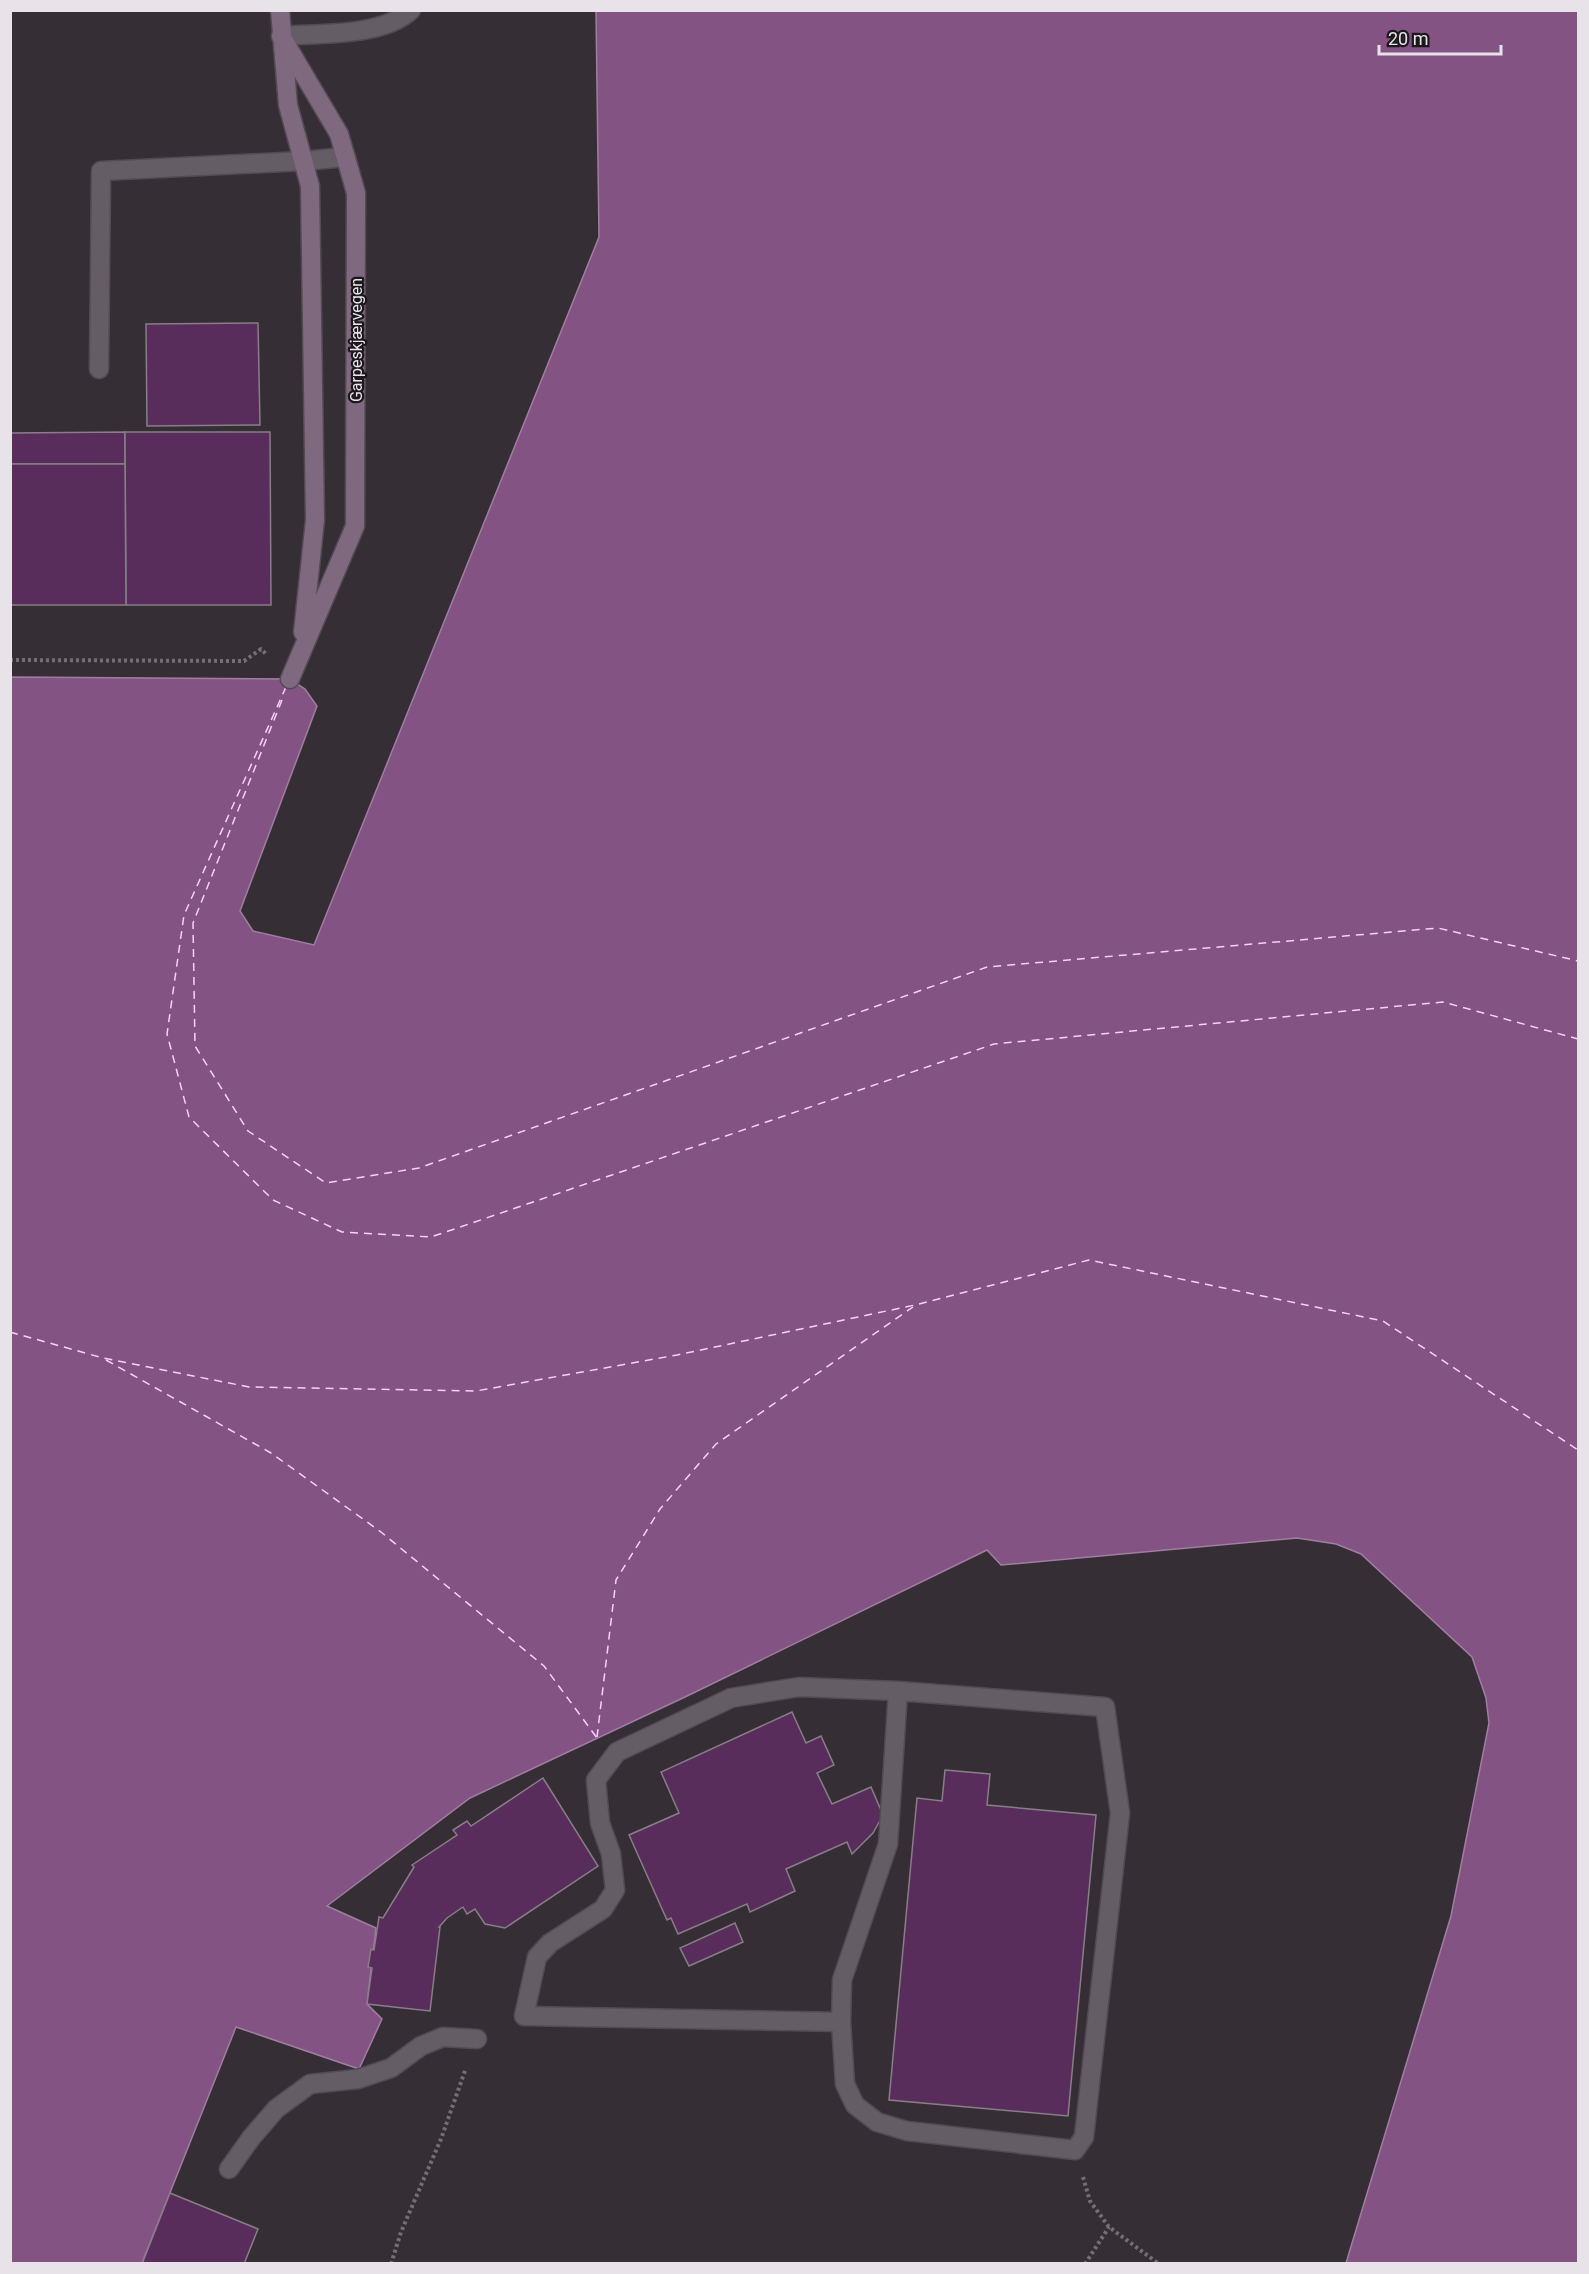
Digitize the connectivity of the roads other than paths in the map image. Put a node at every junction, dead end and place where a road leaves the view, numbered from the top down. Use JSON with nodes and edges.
{"nodes":[{"id":1,"x":280,"y":10,"type":"edge"},
{"id":2,"x":411,"y":10,"type":"edge"},
{"id":3,"x":281,"y":36,"type":"junction"},
{"id":4,"x":346,"y":157,"type":"junction"},
{"id":5,"x":303,"y":161,"type":"junction"},
{"id":6,"x":99,"y":369,"type":"dead end"},
{"id":7,"x":301,"y":652,"type":"junction"},
{"id":8,"x":290,"y":679,"type":"road end"},
{"id":9,"x":898,"y":1690,"type":"junction"},
{"id":10,"x":841,"y":2022,"type":"junction"},
{"id":11,"x":477,"y":2039,"type":"road end"},
{"id":12,"x":229,"y":2169,"type":"dead end"}],
"edges":[{"from":1,"to":3,"type":"main road","name":"Garpeskjærvegen"},
{"from":2,"to":3,"type":"lane"},
{"from":3,"to":4,"type":"main road","name":"Garpeskjærvegen"},
{"from":3,"to":5,"type":"main road","name":"Garpeskjærvegen"},
{"from":4,"to":5,"type":"lane"},
{"from":4,"to":7,"type":"main road","name":"Garpeskjærvegen"},
{"from":5,"to":6,"type":"lane"},
{"from":5,"to":7,"type":"main road","name":"Garpeskjærvegen"},
{"from":7,"to":8,"type":"main road","name":"Garpeskjærvegen"},
{"from":9,"to":10,"type":"lane"},
{"from":9,"to":10,"type":"lane"},
{"from":9,"to":10,"type":"lane"},
{"from":11,"to":12,"type":"lane"}]}
